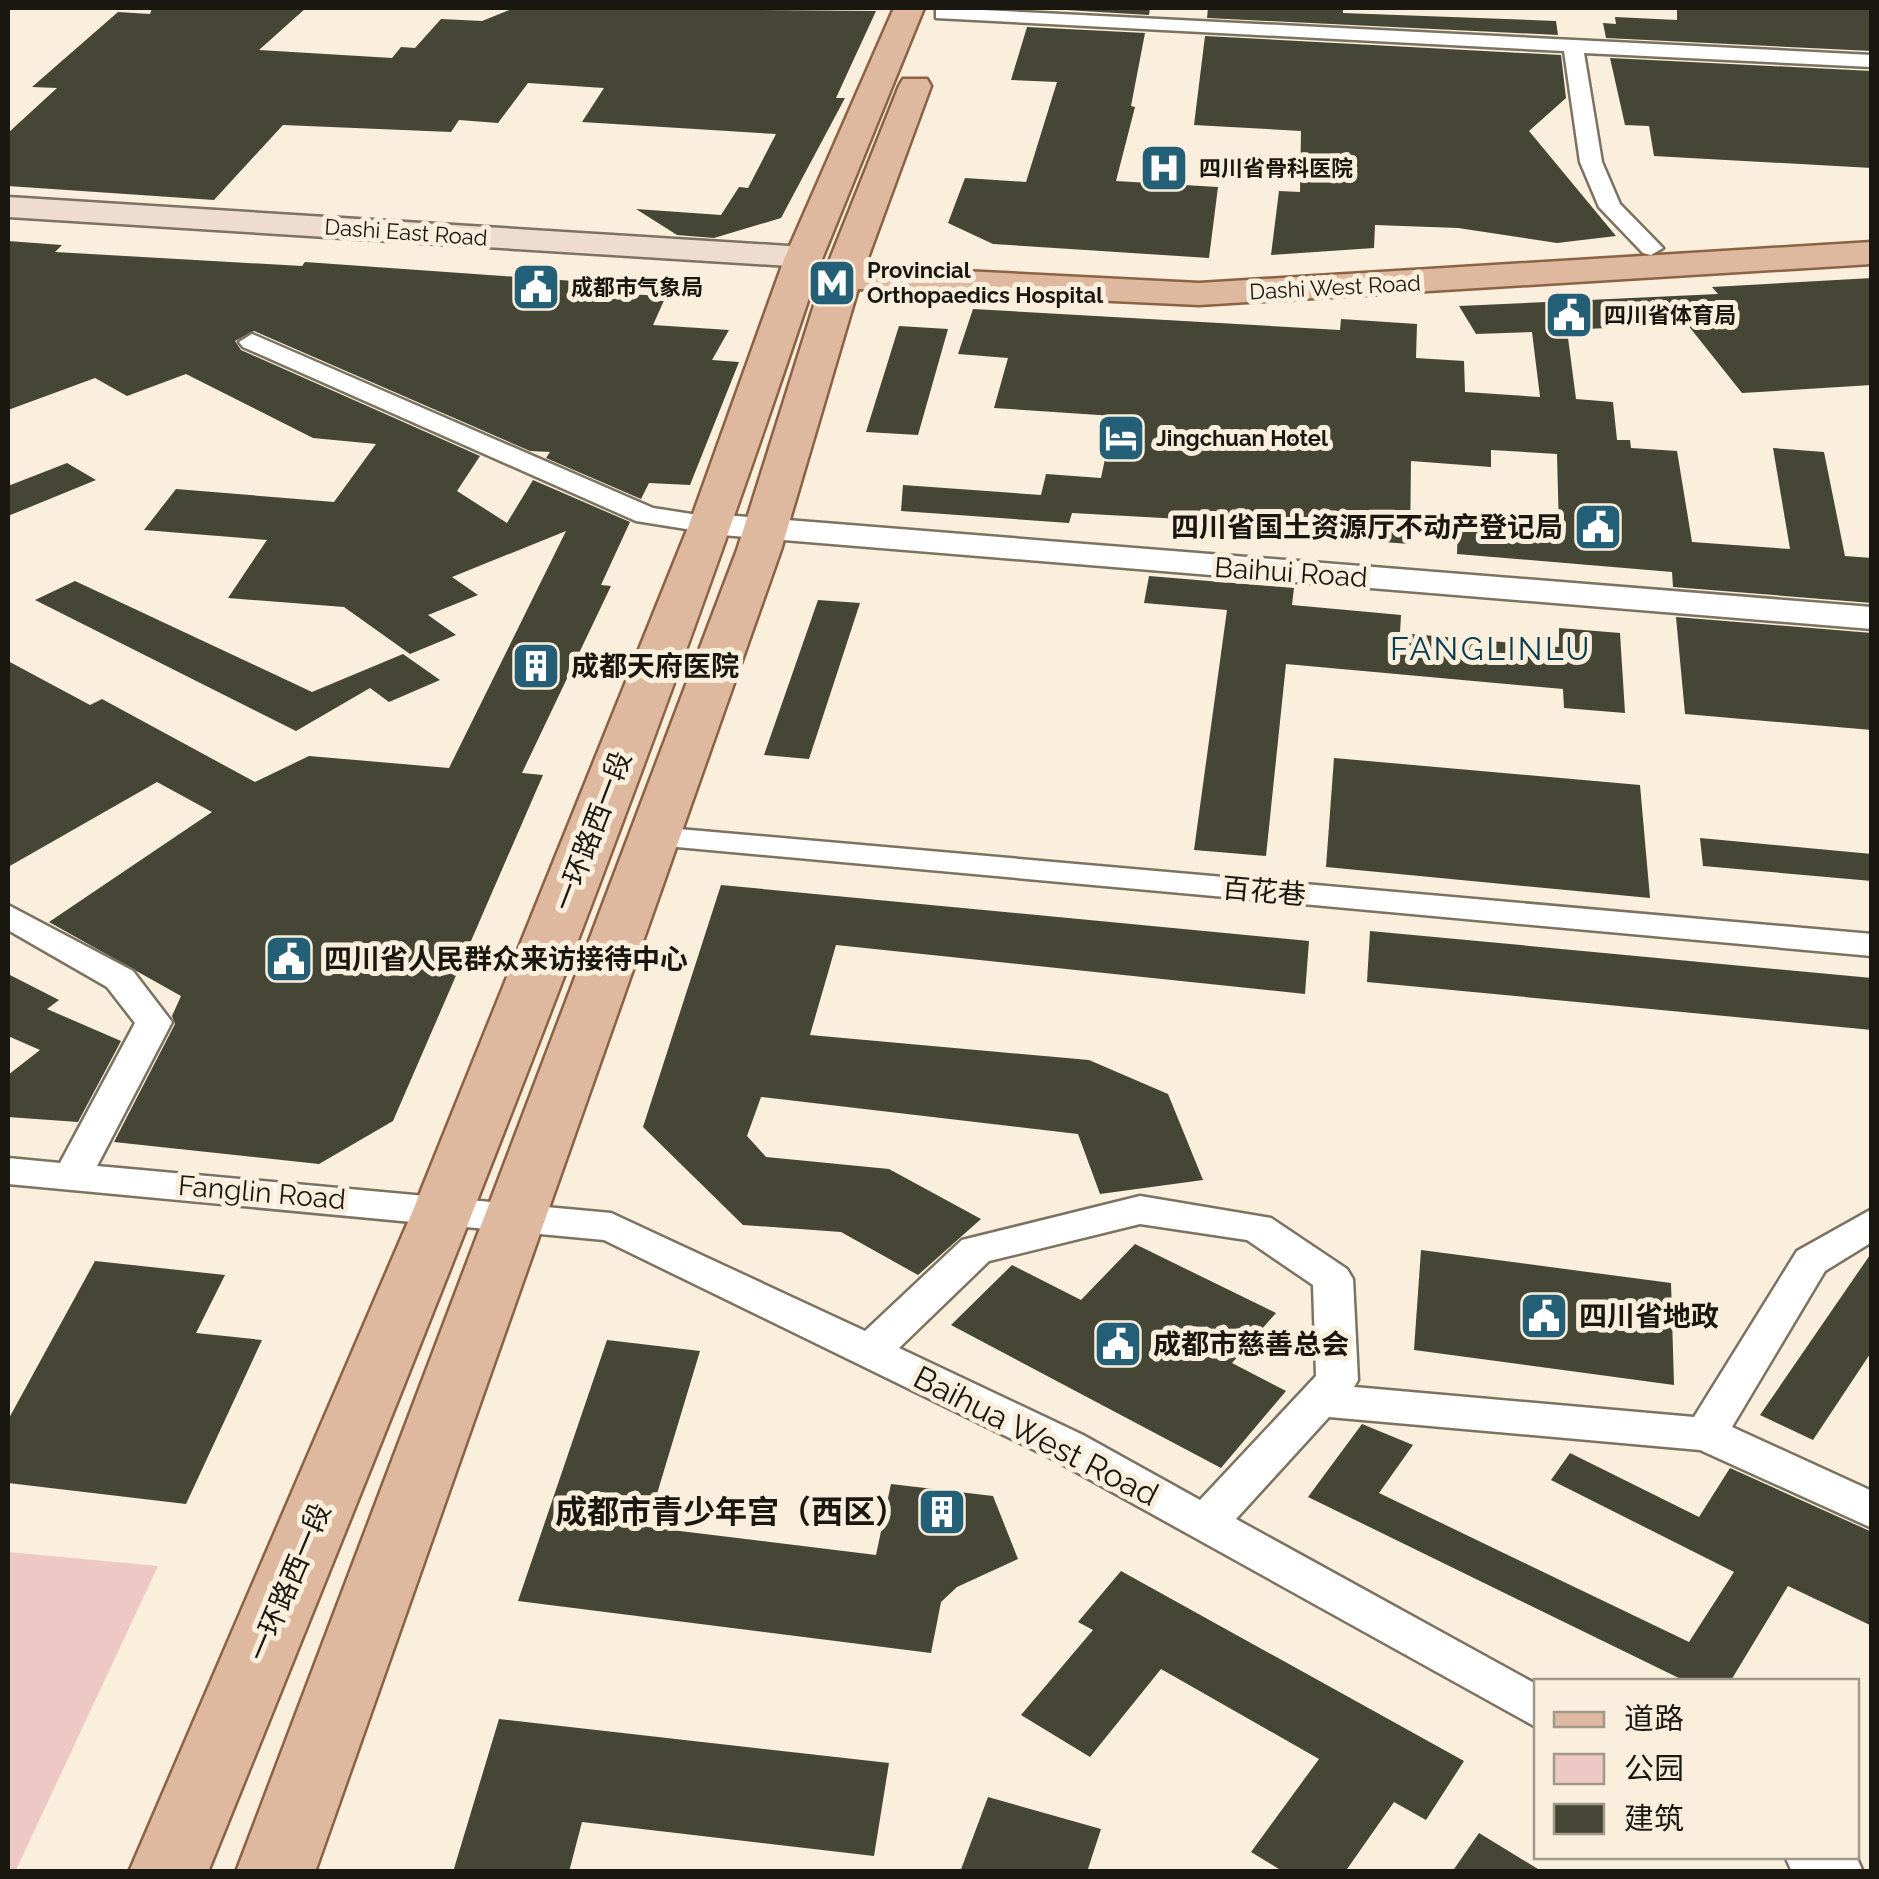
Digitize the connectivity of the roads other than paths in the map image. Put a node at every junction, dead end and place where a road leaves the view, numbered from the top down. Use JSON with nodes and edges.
{"nodes":[{"id":1,"x":933,"y":10,"type":"edge"},
{"id":2,"x":1572,"y":46,"type":"junction"},
{"id":3,"x":1872,"y":61,"type":"edge"},
{"id":4,"x":8,"y":207,"type":"edge"},
{"id":5,"x":8,"y":222,"type":"edge"},
{"id":6,"x":1872,"y":234,"type":"edge"},
{"id":7,"x":1651,"y":248,"type":"junction"},
{"id":8,"x":1872,"y":253,"type":"edge"},
{"id":9,"x":823,"y":267,"type":"junction"},
{"id":10,"x":252,"y":342,"type":"dead end"},
{"id":11,"x":711,"y":526,"type":"junction"},
{"id":12,"x":766,"y":531,"type":"junction"},
{"id":13,"x":1872,"y":618,"type":"edge"},
{"id":14,"x":656,"y":837,"type":"junction"},
{"id":15,"x":8,"y":916,"type":"edge"},
{"id":16,"x":1872,"y":946,"type":"edge"},
{"id":17,"x":8,"y":1171,"type":"edge"},
{"id":18,"x":72,"y":1176,"type":"junction"},
{"id":19,"x":445,"y":1208,"type":"junction"},
{"id":20,"x":516,"y":1216,"type":"junction"},
{"id":21,"x":1872,"y":1222,"type":"edge"},
{"id":22,"x":870,"y":1352,"type":"junction"},
{"id":23,"x":1318,"y":1400,"type":"junction"},
{"id":24,"x":1706,"y":1434,"type":"junction"},
{"id":25,"x":1872,"y":1511,"type":"edge"},
{"id":26,"x":1204,"y":1525,"type":"junction"},
{"id":27,"x":1534,"y":1706,"type":"edge"},
{"id":28,"x":1815,"y":1859,"type":"edge"},
{"id":29,"x":168,"y":1872,"type":"edge"},
{"id":30,"x":275,"y":1872,"type":"edge"},
{"id":31,"x":1838,"y":1872,"type":"edge"}],
"edges":[{"from":1,"to":2,"type":"street"},
{"from":1,"to":9,"type":"main road","name":"一环路西一段"},
{"from":2,"to":3,"type":"street"},
{"from":2,"to":7,"type":"street"},
{"from":4,"to":9,"type":"main road","name":"Dashi East Road"},
{"from":5,"to":9,"type":"main road","name":"Dashi East Road"},
{"from":6,"to":7,"type":"main road","name":"Dashi West Road"},
{"from":7,"to":9,"type":"main road","name":"Dashi West Road"},
{"from":8,"to":9,"type":"main road","name":"Dashi West Road"},
{"from":9,"to":11,"type":"main road","name":"一环路西一段"},
{"from":9,"to":12,"type":"main road","name":"一环路西一段"},
{"from":10,"to":11,"type":"street"},
{"from":11,"to":12,"type":"street","name":"Baihui Road"},
{"from":11,"to":19,"type":"main road","name":"一环路西一段"},
{"from":12,"to":13,"type":"street","name":"Baihui Road"},
{"from":12,"to":14,"type":"main road","name":"一环路西一段"},
{"from":14,"to":16,"type":"street","name":"百花巷"},
{"from":14,"to":20,"type":"main road","name":"一环路西一段"},
{"from":15,"to":18,"type":"street"},
{"from":17,"to":18,"type":"street","name":"Fanglin Road"},
{"from":18,"to":19,"type":"street","name":"Fanglin Road"},
{"from":19,"to":20,"type":"street","name":"Fanglin Road"},
{"from":19,"to":29,"type":"main road","name":"一环路西一段"},
{"from":20,"to":22,"type":"street","name":"Baihua West Road"},
{"from":20,"to":30,"type":"main road","name":"一环路西一段"},
{"from":21,"to":24,"type":"street"},
{"from":22,"to":23,"type":"street"},
{"from":22,"to":26,"type":"street","name":"Baihua West Road"},
{"from":23,"to":24,"type":"street"},
{"from":23,"to":26,"type":"street"},
{"from":24,"to":25,"type":"street"},
{"from":26,"to":27,"type":"street","name":"Baihua West Road"},
{"from":28,"to":31,"type":"street"}]}
